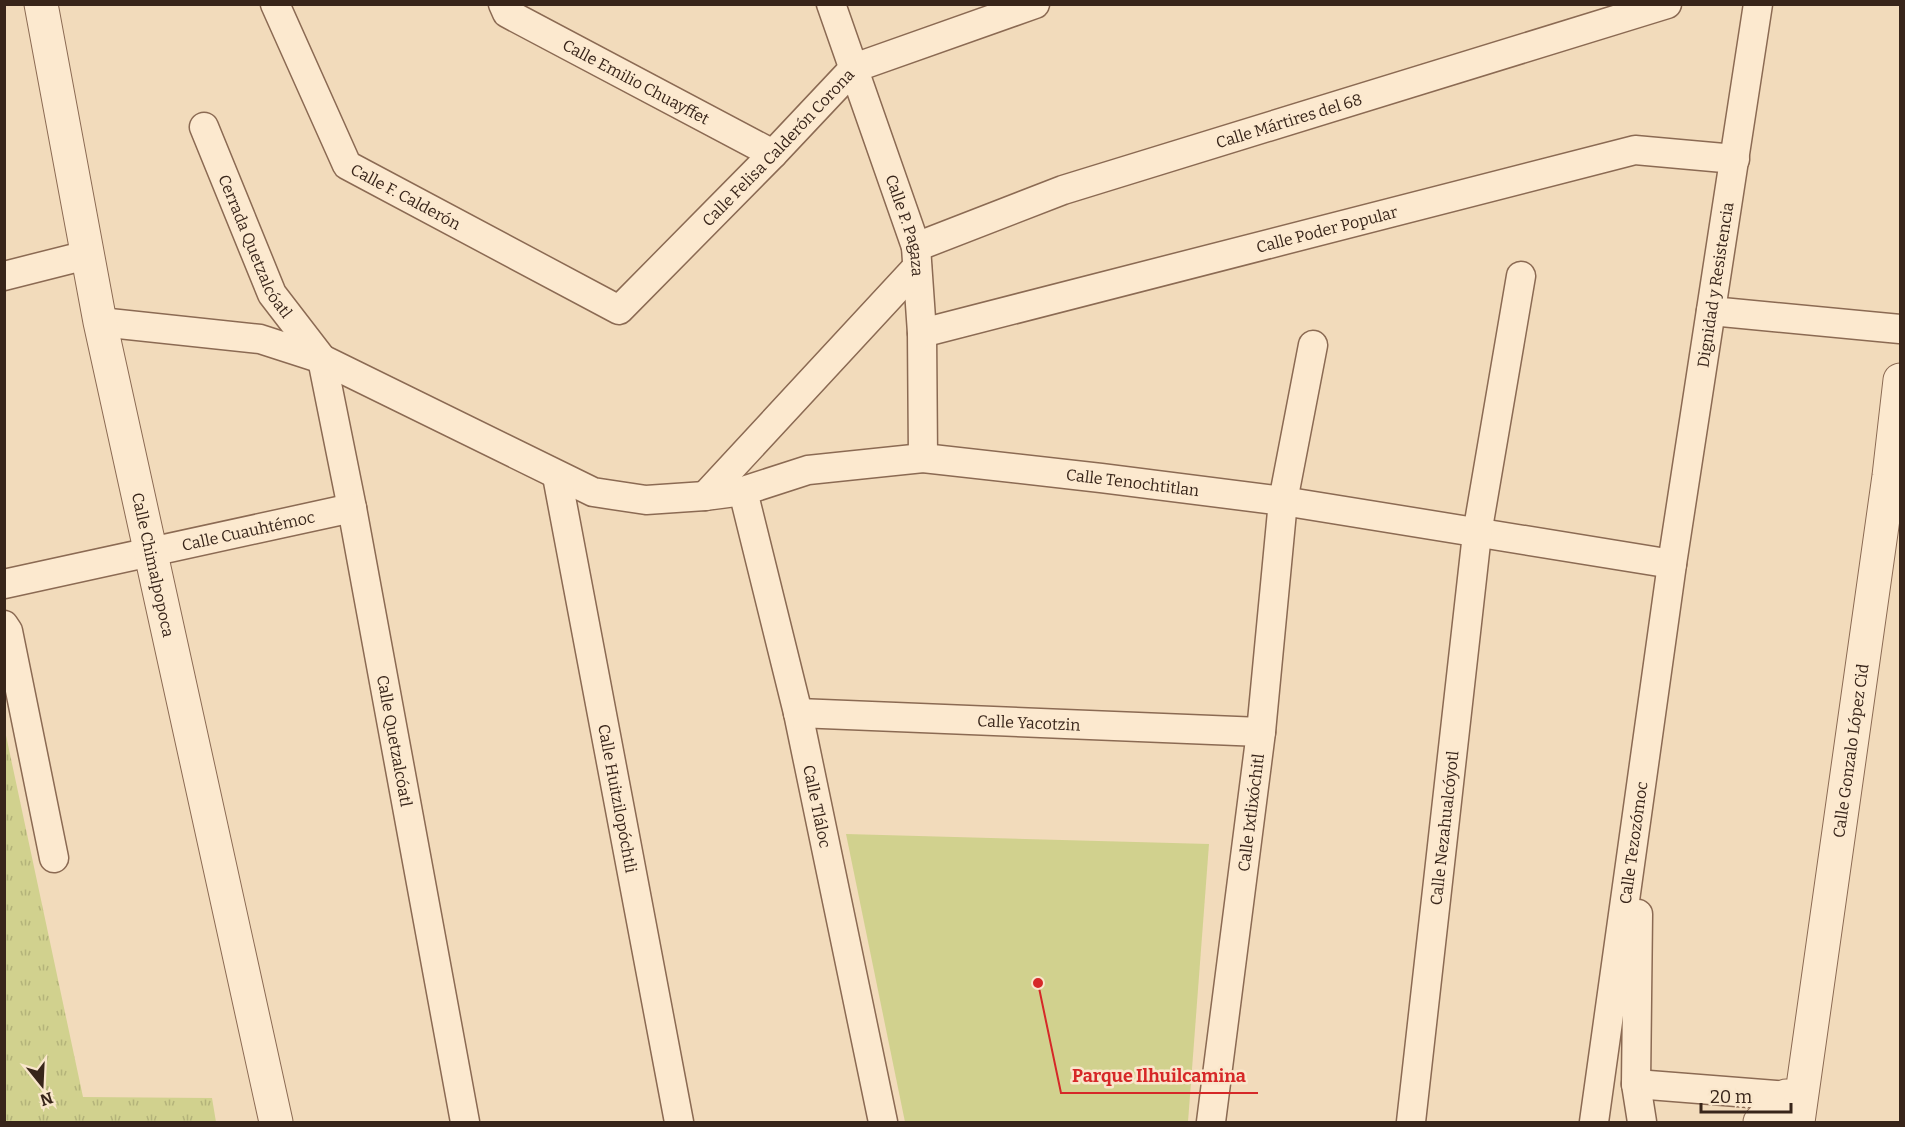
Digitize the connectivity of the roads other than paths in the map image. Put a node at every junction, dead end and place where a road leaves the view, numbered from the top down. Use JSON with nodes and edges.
{"nodes":[{"id":1,"x":42,"y":4,"type":"edge"},
{"id":2,"x":275,"y":4,"type":"edge"},
{"id":3,"x":503,"y":4,"type":"edge"},
{"id":4,"x":831,"y":4,"type":"edge"},
{"id":5,"x":1035,"y":4,"type":"edge"},
{"id":6,"x":1667,"y":4,"type":"edge"},
{"id":7,"x":1758,"y":4,"type":"edge"},
{"id":8,"x":854,"y":68,"type":"junction"},
{"id":9,"x":204,"y":127,"type":"dead end"},
{"id":10,"x":773,"y":154,"type":"junction"},
{"id":11,"x":1735,"y":159,"type":"junction"},
{"id":12,"x":87,"y":255,"type":"junction"},
{"id":13,"x":917,"y":257,"type":"junction"},
{"id":14,"x":4,"y":276,"type":"edge"},
{"id":15,"x":1521,"y":276,"type":"dead end"},
{"id":16,"x":619,"y":310,"type":"joint"},
{"id":17,"x":1711,"y":311,"type":"junction"},
{"id":18,"x":100,"y":322,"type":"junction"},
{"id":19,"x":1900,"y":329,"type":"edge"},
{"id":20,"x":922,"y":333,"type":"junction"},
{"id":21,"x":1312,"y":345,"type":"dead end"},
{"id":22,"x":322,"y":359,"type":"junction"},
{"id":23,"x":1900,"y":380,"type":"edge"},
{"id":24,"x":922,"y":458,"type":"junction"},
{"id":25,"x":1895,"y":475,"type":"edge"},
{"id":26,"x":557,"y":476,"type":"junction"},
{"id":27,"x":743,"y":491,"type":"junction"},
{"id":28,"x":705,"y":496,"type":"junction"},
{"id":29,"x":1283,"y":501,"type":"junction"},
{"id":30,"x":352,"y":508,"type":"junction"},
{"id":31,"x":1477,"y":534,"type":"junction"},
{"id":32,"x":150,"y":551,"type":"junction"},
{"id":33,"x":1672,"y":564,"type":"junction"},
{"id":34,"x":4,"y":584,"type":"edge"},
{"id":35,"x":4,"y":625,"type":"edge"},
{"id":36,"x":798,"y":713,"type":"junction"},
{"id":37,"x":1261,"y":732,"type":"junction"},
{"id":38,"x":1632,"y":844,"type":"junction"},
{"id":39,"x":54,"y":858,"type":"dead end"},
{"id":40,"x":1636,"y":1084,"type":"junction"},
{"id":41,"x":1795,"y":1105,"type":"edge"},
{"id":42,"x":276,"y":1122,"type":"edge"},
{"id":43,"x":465,"y":1122,"type":"edge"},
{"id":44,"x":679,"y":1122,"type":"edge"},
{"id":45,"x":883,"y":1122,"type":"edge"},
{"id":46,"x":1211,"y":1122,"type":"edge"},
{"id":47,"x":1412,"y":1122,"type":"edge"},
{"id":48,"x":1594,"y":1122,"type":"edge"},
{"id":49,"x":1642,"y":1122,"type":"edge"},
{"id":50,"x":1760,"y":1122,"type":"edge"}],
"edges":[{"from":1,"to":12,"type":"street","name":"Calle Chimalpopoca"},
{"from":2,"to":16,"type":"street","name":"Calle F. Calderón"},
{"from":3,"to":10,"type":"street","name":"Calle Emilio Chuayffet"},
{"from":4,"to":8,"type":"street","name":"Calle P. Pagaza"},
{"from":5,"to":8,"type":"street","name":"Calle Felisa Calderón Corona"},
{"from":6,"to":13,"type":"street","name":"Calle Mártires del 68"},
{"from":7,"to":11,"type":"street","name":"Dignidad y Resistencia"},
{"from":8,"to":10,"type":"street","name":"Calle Felisa Calderón Corona"},
{"from":8,"to":13,"type":"street","name":"Calle P. Pagaza"},
{"from":9,"to":22,"type":"street","name":"Cerrada Quetzalcóatl"},
{"from":10,"to":16,"type":"street","name":"Calle Felisa Calderón Corona"},
{"from":11,"to":17,"type":"street","name":"Dignidad y Resistencia"},
{"from":11,"to":20,"type":"street","name":"Calle Poder Popular"},
{"from":12,"to":14,"type":"street"},
{"from":12,"to":18,"type":"street","name":"Calle Chimalpopoca"},
{"from":13,"to":20,"type":"street","name":"Calle P. Pagaza"},
{"from":13,"to":28,"type":"street"},
{"from":15,"to":31,"type":"street","name":"Calle Nezahualcóyotl"},
{"from":17,"to":19,"type":"street"},
{"from":17,"to":33,"type":"street","name":"Dignidad y Resistencia"},
{"from":18,"to":22,"type":"street"},
{"from":18,"to":32,"type":"street","name":"Calle Chimalpopoca"},
{"from":20,"to":24,"type":"street","name":"Calle P. Pagaza"},
{"from":21,"to":29,"type":"street","name":"Calle Ixtlixóchitl"},
{"from":22,"to":26,"type":"street"},
{"from":22,"to":30,"type":"street","name":"Calle Quetzalcóatl"},
{"from":23,"to":25,"type":"street","name":"Calle Gonzalo López Cid"},
{"from":24,"to":27,"type":"street","name":"Calle Tenochtitlan"},
{"from":24,"to":29,"type":"street","name":"Calle Tenochtitlan"},
{"from":25,"to":41,"type":"street","name":"Calle Gonzalo López Cid"},
{"from":26,"to":28,"type":"street","name":"Calle Tenochtitlan"},
{"from":26,"to":44,"type":"street","name":"Calle Huitzilopóchtli"},
{"from":27,"to":28,"type":"street","name":"Calle Tenochtitlan"},
{"from":27,"to":36,"type":"street","name":"Calle Tláloc"},
{"from":29,"to":31,"type":"street","name":"Calle Tenochtitlan"},
{"from":29,"to":37,"type":"street","name":"Calle Ixtlixóchitl"},
{"from":30,"to":32,"type":"street","name":"Calle Cuauhtémoc"},
{"from":30,"to":43,"type":"street","name":"Calle Quetzalcóatl"},
{"from":31,"to":33,"type":"street","name":"Calle Tenochtitlan"},
{"from":31,"to":47,"type":"street","name":"Calle Nezahualcóyotl"},
{"from":32,"to":34,"type":"street","name":"Calle Cuauhtémoc"},
{"from":32,"to":42,"type":"street","name":"Calle Chimalpopoca"},
{"from":33,"to":38,"type":"street","name":"Calle Tezozómoc"},
{"from":35,"to":39,"type":"street"},
{"from":36,"to":37,"type":"street","name":"Calle Yacotzin"},
{"from":36,"to":45,"type":"street","name":"Calle Tláloc"},
{"from":37,"to":46,"type":"street","name":"Calle Ixtlixóchitl"},
{"from":38,"to":40,"type":"street"},
{"from":38,"to":48,"type":"street","name":"Calle Tezozómoc"},
{"from":40,"to":41,"type":"street"},
{"from":40,"to":49,"type":"street"},
{"from":41,"to":50,"type":"street"}]}
